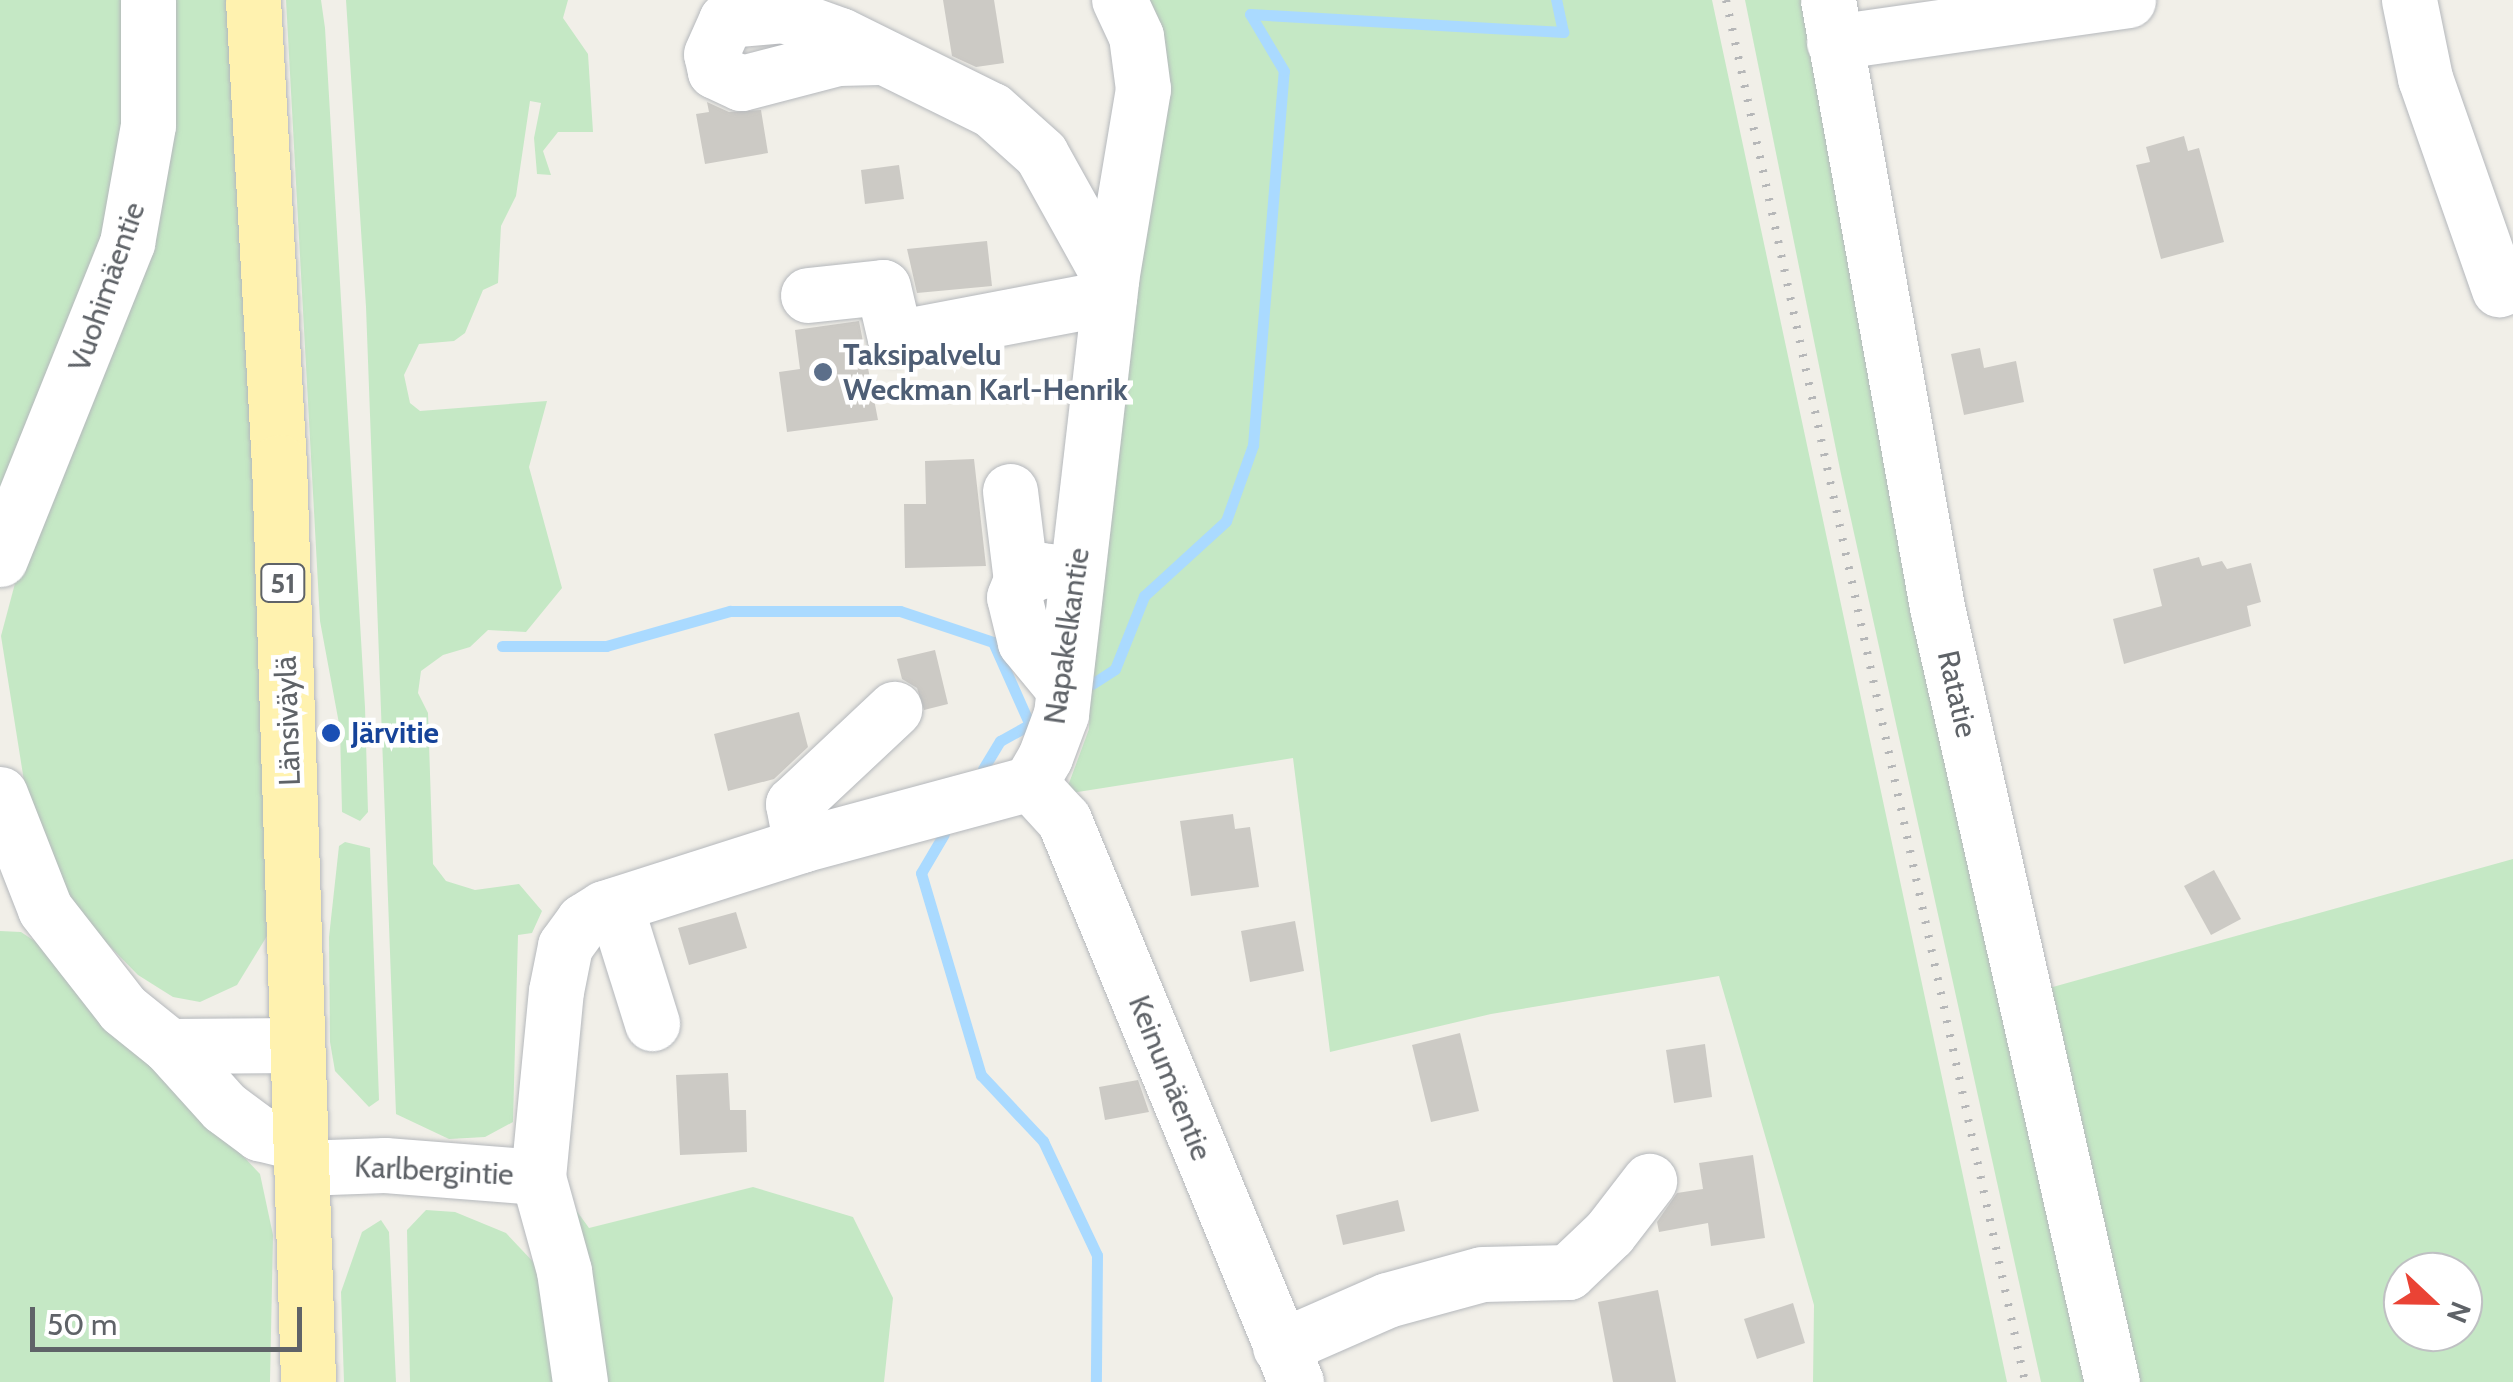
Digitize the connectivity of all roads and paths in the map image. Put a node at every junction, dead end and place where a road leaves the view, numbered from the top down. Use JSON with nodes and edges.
{"nodes":[{"id":1,"x":148,"y":0,"type":"edge"},
{"id":2,"x":253,"y":0,"type":"edge"},
{"id":3,"x":1119,"y":0,"type":"edge"},
{"id":4,"x":2128,"y":0,"type":"edge"},
{"id":5,"x":2410,"y":0,"type":"edge"},
{"id":6,"x":1831,"y":21,"type":"edge"},
{"id":7,"x":880,"y":57,"type":"dead end"},
{"id":8,"x":1110,"y":288,"type":"junction"},
{"id":9,"x":2498,"y":289,"type":"dead end"},
{"id":10,"x":808,"y":294,"type":"dead end"},
{"id":11,"x":1010,"y":491,"type":"dead end"},
{"id":12,"x":0,"y":559,"type":"edge"},
{"id":13,"x":1077,"y":574,"type":"junction"},
{"id":14,"x":1022,"y":580,"type":"junction"},
{"id":15,"x":1064,"y":688,"type":"junction"},
{"id":16,"x":894,"y":709,"type":"dead end"},
{"id":17,"x":1030,"y":783,"type":"junction"},
{"id":18,"x":0,"y":794,"type":"edge"},
{"id":19,"x":801,"y":845,"type":"junction"},
{"id":20,"x":615,"y":905,"type":"junction"},
{"id":21,"x":22,"y":914,"type":"edge"},
{"id":22,"x":652,"y":1023,"type":"dead end"},
{"id":23,"x":297,"y":1045,"type":"junction"},
{"id":24,"x":169,"y":1046,"type":"junction"},
{"id":25,"x":301,"y":1155,"type":"junction"},
{"id":26,"x":538,"y":1177,"type":"junction"},
{"id":27,"x":1650,"y":1180,"type":"dead end"},
{"id":28,"x":1288,"y":1364,"type":"edge"},
{"id":29,"x":308,"y":1382,"type":"edge"},
{"id":30,"x":580,"y":1382,"type":"edge"},
{"id":31,"x":2112,"y":1382,"type":"edge"}],
"edges":[{"from":1,"to":12,"type":"street","name":"Vuohimäentie"},
{"from":2,"to":23,"type":"main road","name":"Länsiväylä","number":"51"},
{"from":3,"to":8,"type":"street","name":"Napakelkantie"},
{"from":4,"to":6,"type":"street"},
{"from":5,"to":9,"type":"street"},
{"from":6,"to":31,"type":"street","name":"Ratatie"},
{"from":7,"to":8,"type":"street"},
{"from":8,"to":10,"type":"street"},
{"from":8,"to":13,"type":"street","name":"Napakelkantie"},
{"from":11,"to":14,"type":"street"},
{"from":13,"to":14,"type":"street"},
{"from":13,"to":15,"type":"street","name":"Napakelkantie"},
{"from":14,"to":15,"type":"street"},
{"from":15,"to":17,"type":"street","name":"Napakelkantie"},
{"from":16,"to":19,"type":"street"},
{"from":17,"to":19,"type":"street"},
{"from":17,"to":28,"type":"street","name":"Keinumäentie"},
{"from":18,"to":21,"type":"street"},
{"from":19,"to":20,"type":"street"},
{"from":20,"to":22,"type":"street"},
{"from":20,"to":26,"type":"street"},
{"from":21,"to":24,"type":"street"},
{"from":23,"to":24,"type":"street"},
{"from":23,"to":25,"type":"main road","name":"Länsiväylä","number":"51"},
{"from":24,"to":25,"type":"street"},
{"from":25,"to":26,"type":"street","name":"Karlbergintie"},
{"from":25,"to":29,"type":"main road","name":"Länsiväylä","number":"51"},
{"from":26,"to":30,"type":"street","name":"Karlbergintie"},
{"from":27,"to":28,"type":"street"}]}
